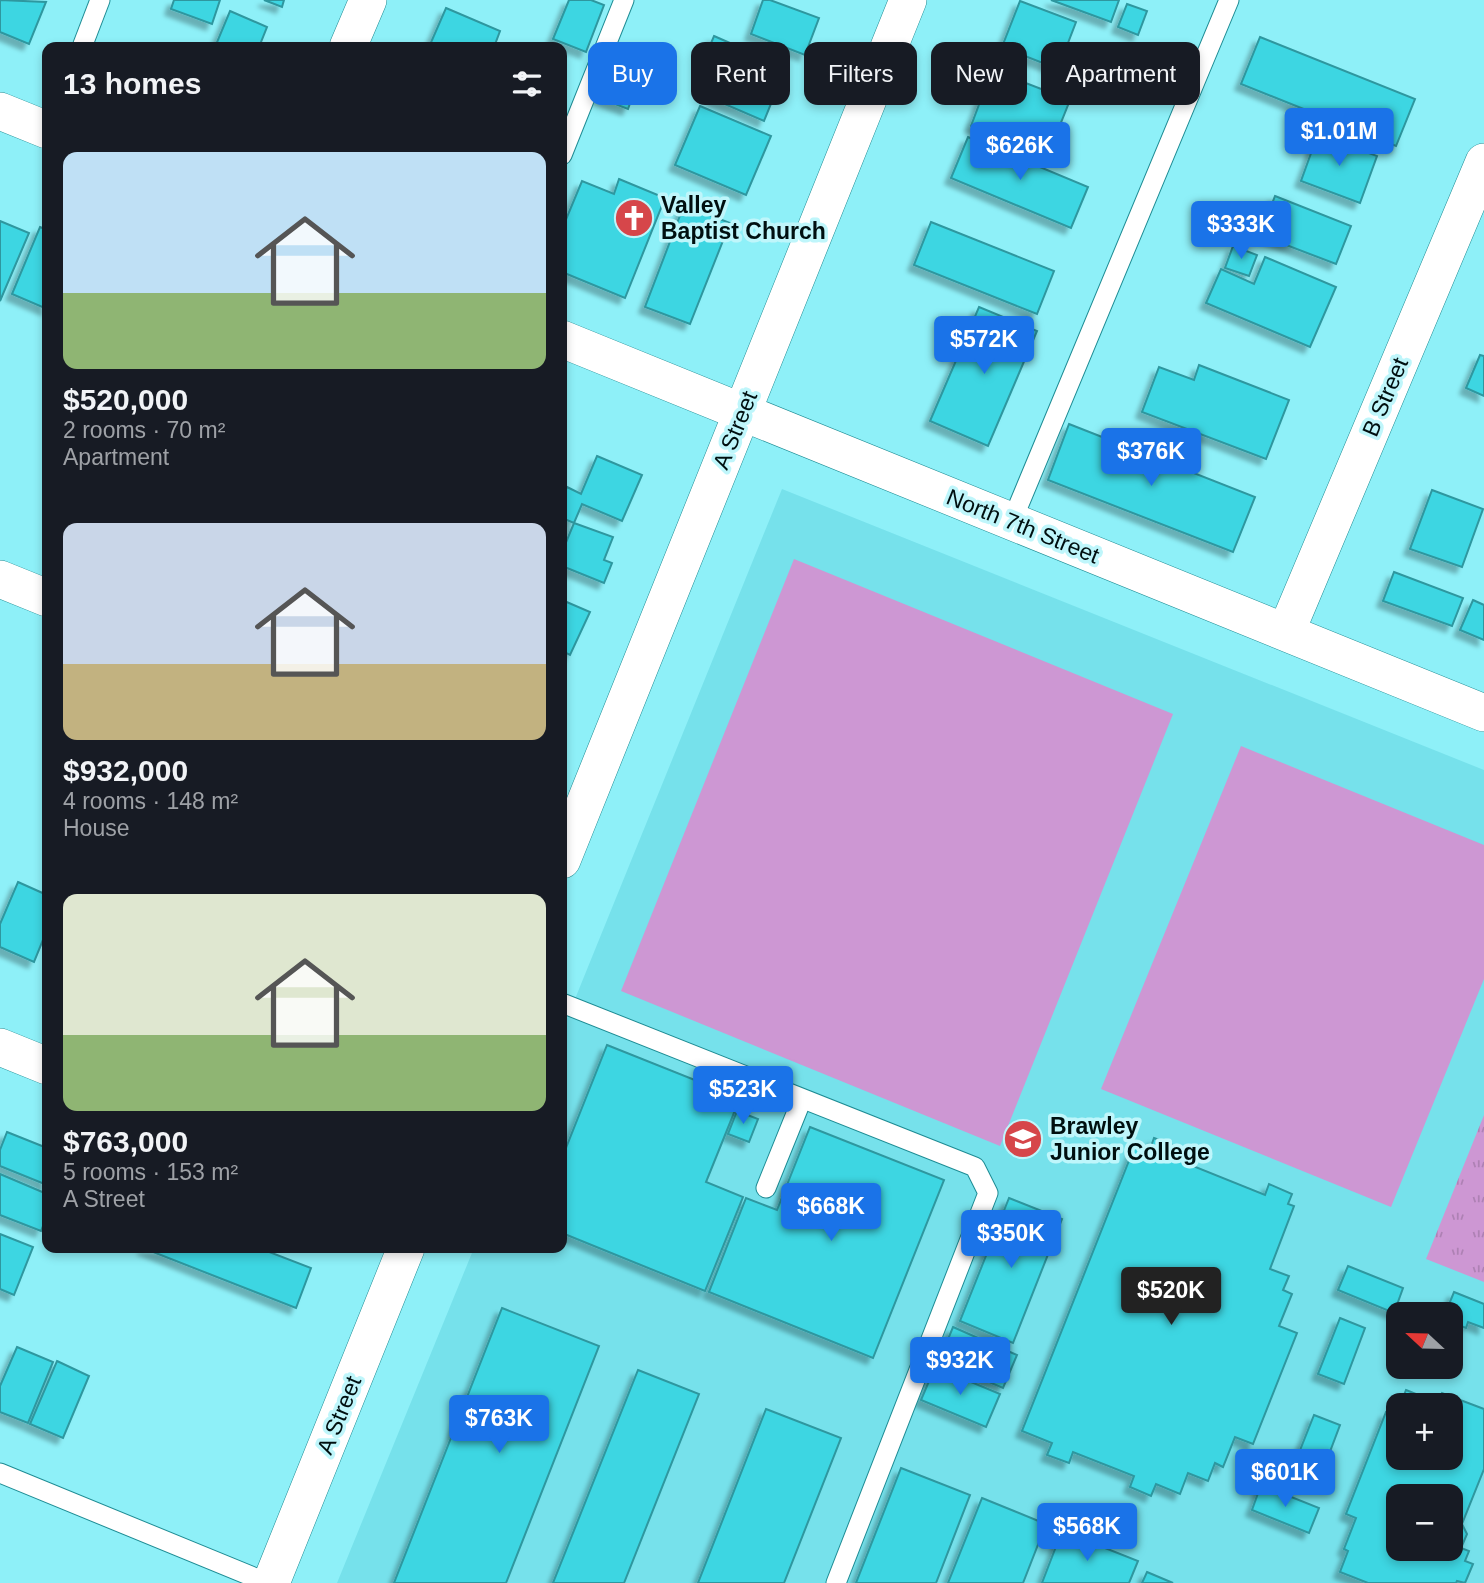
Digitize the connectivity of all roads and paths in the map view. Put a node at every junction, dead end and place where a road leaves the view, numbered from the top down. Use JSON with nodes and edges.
{"nodes":[{"id":1,"x":100,"y":0,"type":"edge"},
{"id":2,"x":368,"y":0,"type":"edge"},
{"id":3,"x":624,"y":0,"type":"edge"},
{"id":4,"x":908,"y":0,"type":"edge"},
{"id":5,"x":1229,"y":0,"type":"edge"},
{"id":6,"x":84,"y":42,"type":"edge"},
{"id":7,"x":350,"y":42,"type":"edge"},
{"id":8,"x":0,"y":111,"type":"edge"},
{"id":9,"x":42,"y":128,"type":"edge"},
{"id":10,"x":567,"y":142,"type":"edge"},
{"id":11,"x":1484,"y":162,"type":"edge"},
{"id":12,"x":567,"y":341,"type":"edge"},
{"id":13,"x":742,"y":412,"type":"junction"},
{"id":14,"x":1012,"y":521,"type":"junction"},
{"id":15,"x":0,"y":579,"type":"edge"},
{"id":16,"x":42,"y":596,"type":"edge"},
{"id":17,"x":1286,"y":632,"type":"junction"},
{"id":18,"x":1484,"y":713,"type":"edge"},
{"id":19,"x":567,"y":848,"type":"edge"},
{"id":20,"x":567,"y":1005,"type":"edge"},
{"id":21,"x":0,"y":1047,"type":"edge"},
{"id":22,"x":42,"y":1064,"type":"edge"},
{"id":23,"x":802,"y":1099,"type":"junction"},
{"id":24,"x":766,"y":1188,"type":"dead end"},
{"id":25,"x":404,"y":1253,"type":"edge"},
{"id":26,"x":0,"y":1474,"type":"edge"},
{"id":27,"x":269,"y":1583,"type":"edge"},
{"id":28,"x":836,"y":1583,"type":"edge"}],
"edges":[{"from":1,"to":6,"type":"lane"},
{"from":2,"to":7,"type":"street"},
{"from":3,"to":10,"type":"lane"},
{"from":4,"to":13,"type":"street","name":"A Street"},
{"from":5,"to":14,"type":"lane"},
{"from":8,"to":9,"type":"street"},
{"from":11,"to":17,"type":"street","name":"B Street"},
{"from":12,"to":13,"type":"street","name":"North 7th Street"},
{"from":13,"to":14,"type":"street","name":"North 7th Street"},
{"from":13,"to":19,"type":"street","name":"A Street"},
{"from":14,"to":17,"type":"street","name":"North 7th Street"},
{"from":15,"to":16,"type":"street"},
{"from":17,"to":18,"type":"street","name":"North 7th Street"},
{"from":20,"to":23,"type":"lane"},
{"from":21,"to":22,"type":"street"},
{"from":23,"to":24,"type":"lane"},
{"from":23,"to":28,"type":"lane"},
{"from":25,"to":27,"type":"street","name":"A Street"},
{"from":26,"to":27,"type":"lane"}]}
